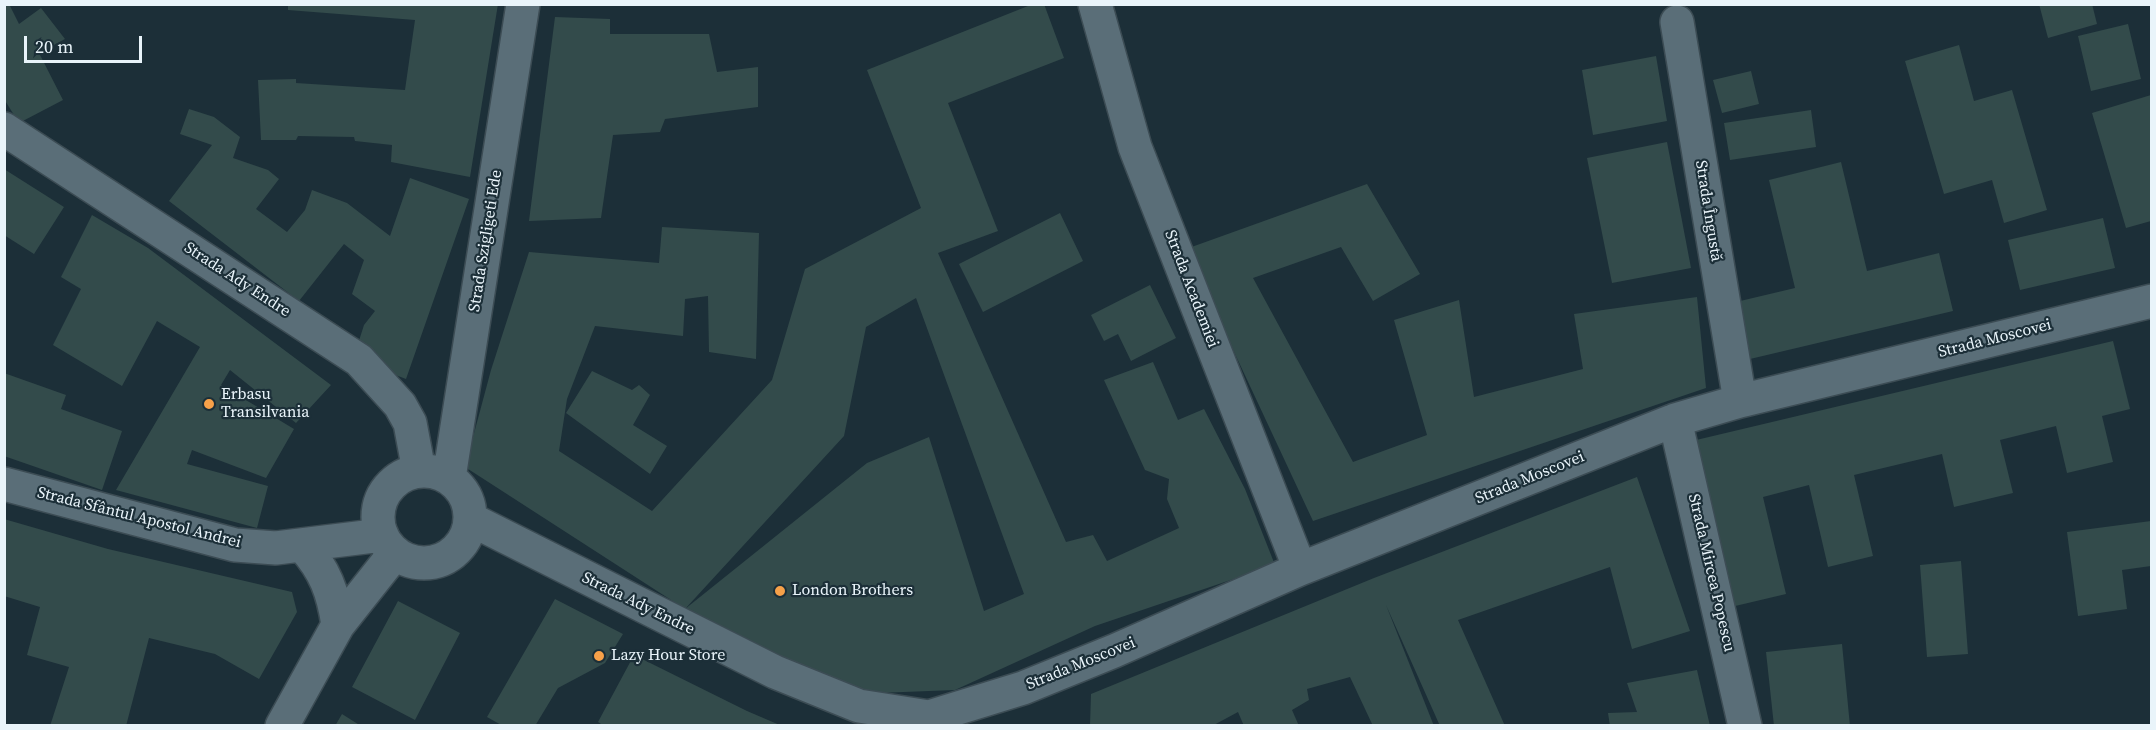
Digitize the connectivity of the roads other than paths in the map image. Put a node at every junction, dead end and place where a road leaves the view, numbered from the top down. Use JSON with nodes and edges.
{"nodes":[{"id":1,"x":523,"y":4,"type":"edge"},
{"id":2,"x":1095,"y":4,"type":"edge"},
{"id":3,"x":1677,"y":22,"type":"dead end"},
{"id":4,"x":4,"y":129,"type":"edge"},
{"id":5,"x":2151,"y":301,"type":"edge"},
{"id":6,"x":1740,"y":401,"type":"junction"},
{"id":7,"x":1676,"y":420,"type":"junction"},
{"id":8,"x":434,"y":475,"type":"junction"},
{"id":9,"x":4,"y":484,"type":"edge"},
{"id":10,"x":471,"y":519,"type":"junction"},
{"id":11,"x":388,"y":544,"type":"junction"},
{"id":12,"x":303,"y":546,"type":"junction"},
{"id":13,"x":1300,"y":569,"type":"junction"},
{"id":14,"x":338,"y":625,"type":"junction"},
{"id":15,"x":936,"y":721,"type":"edge"},
{"id":16,"x":282,"y":726,"type":"edge"},
{"id":17,"x":1745,"y":726,"type":"edge"}],
"edges":[{"from":1,"to":8,"type":"street","name":"Strada Szigligeti Ede"},
{"from":2,"to":13,"type":"street","name":"Strada Academiei"},
{"from":3,"to":6,"type":"street","name":"Strada Îngustă"},
{"from":4,"to":8,"type":"street","name":"Strada Ady Endre"},
{"from":5,"to":6,"type":"street","name":"Strada Moscovei"},
{"from":6,"to":7,"type":"street","name":"Strada Moscovei"},
{"from":7,"to":13,"type":"street","name":"Strada Moscovei"},
{"from":7,"to":17,"type":"street","name":"Strada Mircea Popescu"},
{"from":8,"to":10,"type":"street"},
{"from":8,"to":11,"type":"street"},
{"from":9,"to":12,"type":"street","name":"Strada Sfântul Apostol Andrei"},
{"from":10,"to":11,"type":"street"},
{"from":10,"to":15,"type":"street","name":"Strada Ady Endre"},
{"from":11,"to":12,"type":"street","name":"Strada Sfântul Apostol Andrei"},
{"from":11,"to":14,"type":"street"},
{"from":12,"to":14,"type":"street"},
{"from":13,"to":15,"type":"street","name":"Strada Moscovei"},
{"from":14,"to":16,"type":"street"}]}
